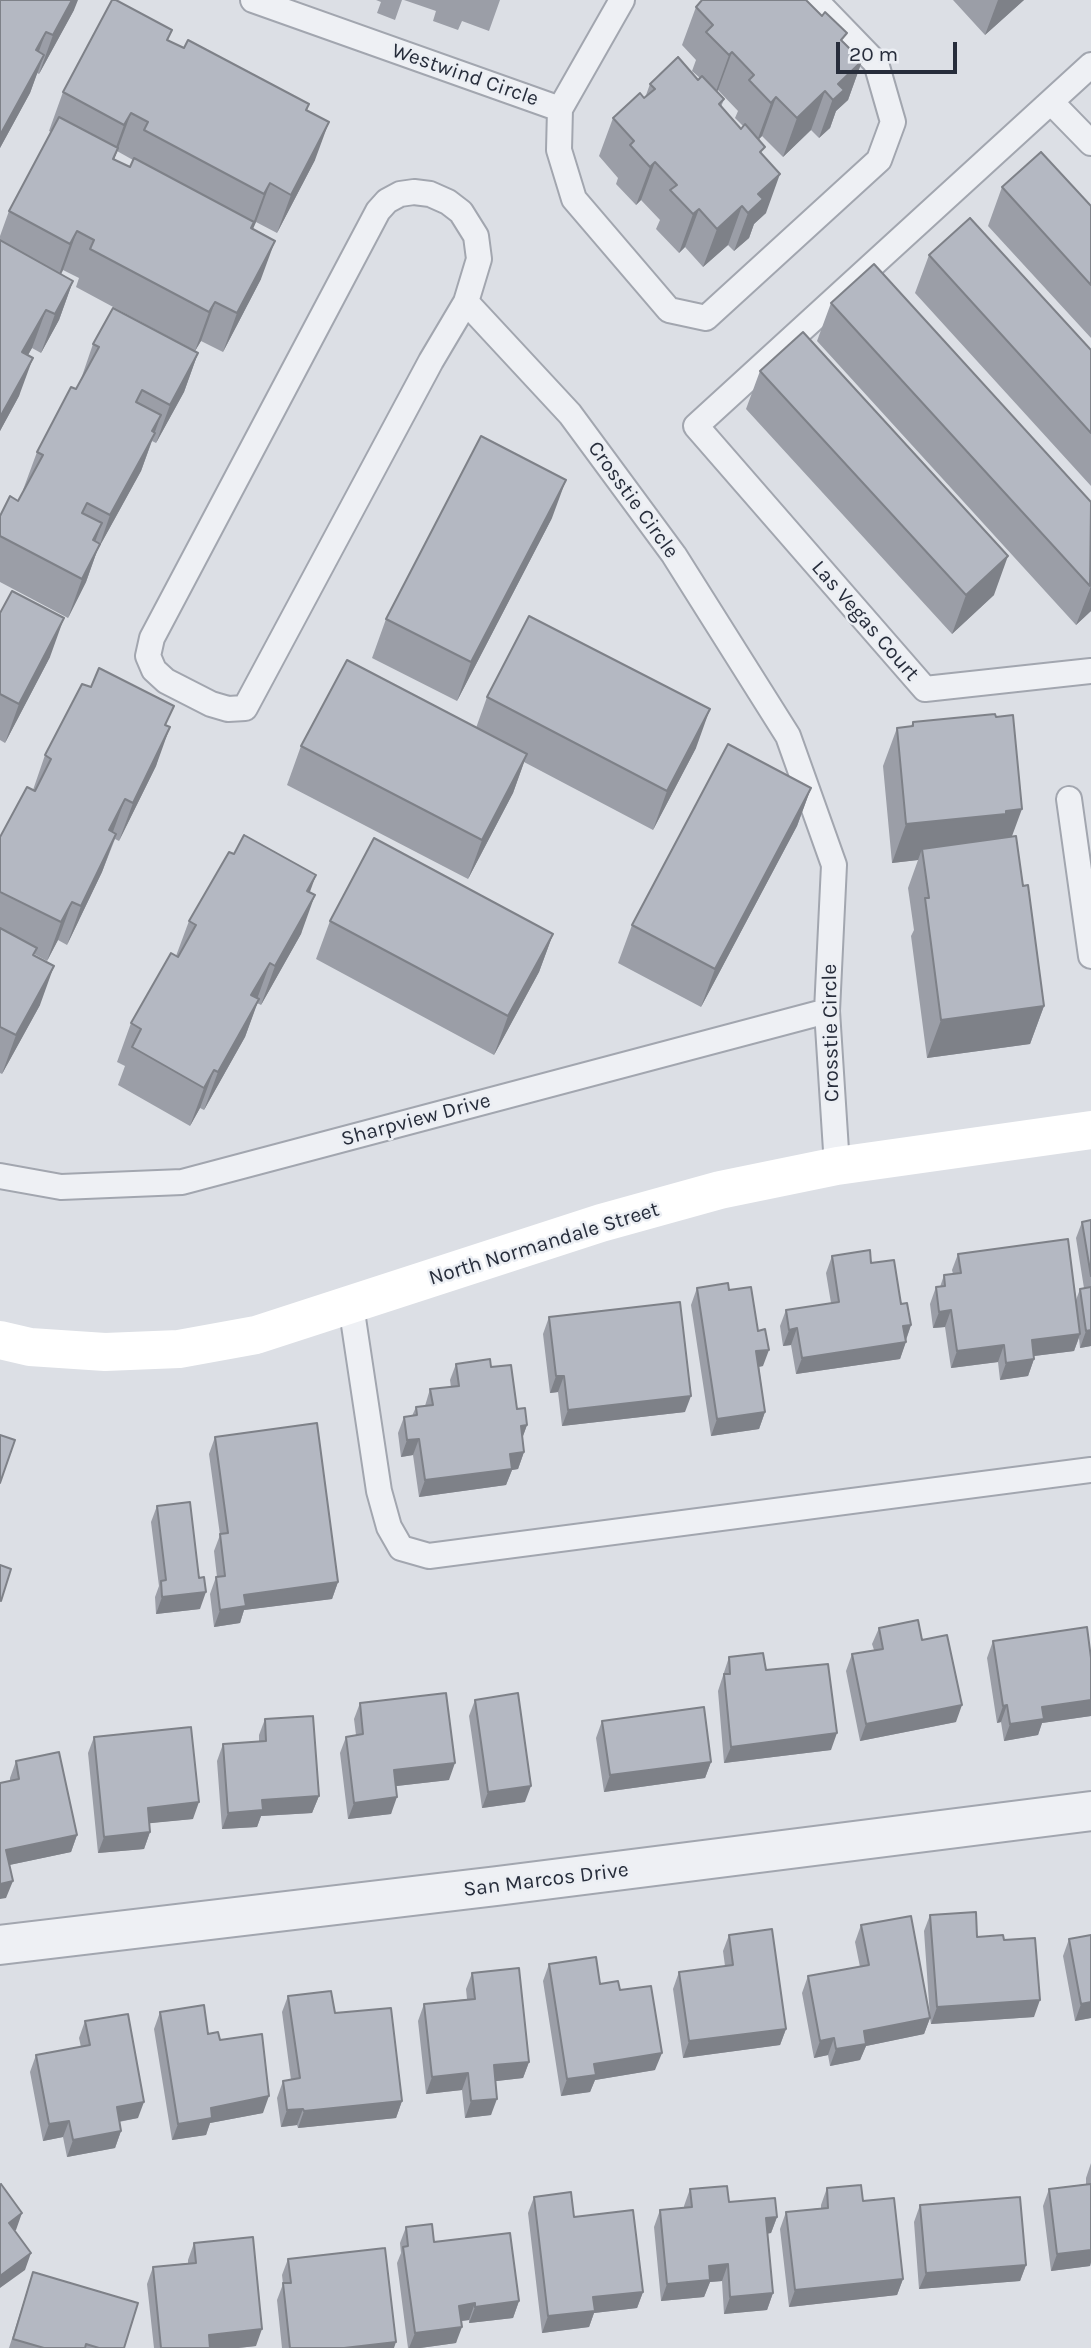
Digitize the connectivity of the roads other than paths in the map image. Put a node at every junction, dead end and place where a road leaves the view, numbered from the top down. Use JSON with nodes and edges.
{"nodes":[{"id":1,"x":253,"y":0,"type":"edge"},
{"id":2,"x":622,"y":0,"type":"edge"},
{"id":3,"x":815,"y":0,"type":"edge"},
{"id":4,"x":1091,"y":65,"type":"edge"},
{"id":5,"x":1051,"y":102,"type":"junction"},
{"id":6,"x":560,"y":108,"type":"junction"},
{"id":7,"x":1091,"y":143,"type":"edge"},
{"id":8,"x":466,"y":302,"type":"junction"},
{"id":9,"x":1091,"y":671,"type":"edge"},
{"id":10,"x":1069,"y":799,"type":"dead end"},
{"id":11,"x":1091,"y":956,"type":"edge"},
{"id":12,"x":827,"y":1010,"type":"junction"},
{"id":13,"x":1091,"y":1130,"type":"edge"},
{"id":14,"x":837,"y":1166,"type":"junction"},
{"id":15,"x":0,"y":1176,"type":"edge"},
{"id":16,"x":351,"y":1305,"type":"junction"},
{"id":17,"x":0,"y":1340,"type":"edge"},
{"id":18,"x":1091,"y":1470,"type":"edge"},
{"id":19,"x":1091,"y":1811,"type":"edge"},
{"id":20,"x":0,"y":1945,"type":"edge"}],
"edges":[{"from":1,"to":6,"type":"lane","name":"Westwind Circle"},
{"from":2,"to":6,"type":"lane","name":"Westwind Circle"},
{"from":3,"to":6,"type":"lane"},
{"from":4,"to":5,"type":"lane"},
{"from":5,"to":7,"type":"lane"},
{"from":5,"to":9,"type":"lane","name":"Las Vegas Court"},
{"from":8,"to":8,"type":"lane"},
{"from":8,"to":12,"type":"lane","name":"Crosstie Circle"},
{"from":10,"to":11,"type":"lane"},
{"from":12,"to":14,"type":"lane","name":"Crosstie Circle"},
{"from":12,"to":15,"type":"lane","name":"Sharpview Drive"},
{"from":13,"to":14,"type":"street","name":"North Normandale Street"},
{"from":14,"to":16,"type":"street","name":"North Normandale Street"},
{"from":16,"to":17,"type":"street","name":"North Normandale Street"},
{"from":16,"to":18,"type":"lane"},
{"from":19,"to":20,"type":"street","name":"San Marcos Drive"}]}
